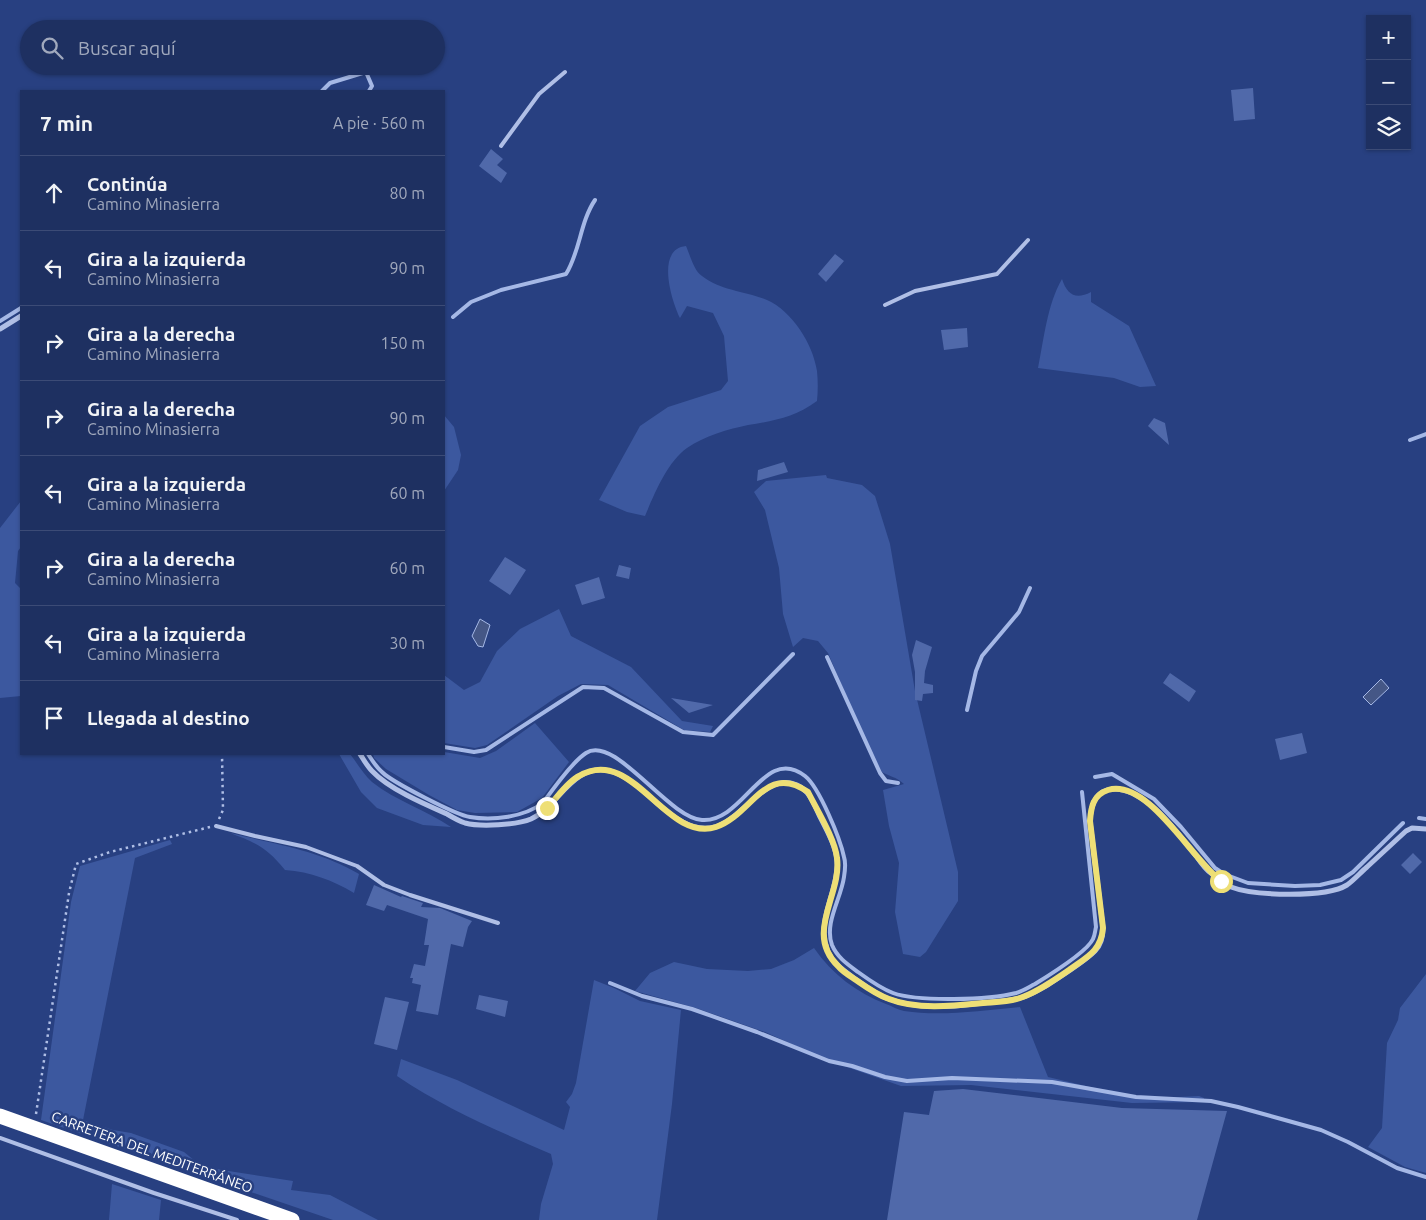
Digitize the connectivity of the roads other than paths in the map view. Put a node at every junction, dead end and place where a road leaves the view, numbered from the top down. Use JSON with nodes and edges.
{"nodes":[{"id":1,"x":565,"y":72,"type":"dead end"},
{"id":2,"x":500,"y":146,"type":"dead end"},
{"id":3,"x":1028,"y":240,"type":"dead end"},
{"id":4,"x":885,"y":305,"type":"dead end"},
{"id":5,"x":20,"y":317,"type":"edge"},
{"id":6,"x":0,"y":329,"type":"edge"},
{"id":7,"x":361,"y":755,"type":"edge"},
{"id":8,"x":216,"y":826,"type":"road end"},
{"id":9,"x":1426,"y":829,"type":"edge"},
{"id":10,"x":498,"y":923,"type":"dead end"},
{"id":11,"x":0,"y":1116,"type":"edge"},
{"id":12,"x":0,"y":1138,"type":"edge"},
{"id":13,"x":259,"y":1208,"type":"junction"},
{"id":14,"x":237,"y":1220,"type":"edge"},
{"id":15,"x":277,"y":1220,"type":"edge"},
{"id":16,"x":292,"y":1220,"type":"edge"}],
"edges":[{"from":1,"to":2,"type":"lane"},
{"from":3,"to":4,"type":"lane"},
{"from":5,"to":6,"type":"street"},
{"from":7,"to":9,"type":"street"},
{"from":8,"to":10,"type":"lane"},
{"from":11,"to":13,"type":"highway","name":"CARRETERA DEL MEDITERRÁNEO"},
{"from":12,"to":14,"type":"lane"},
{"from":13,"to":15,"type":"street"},
{"from":13,"to":16,"type":"highway","name":"CARRETERA DEL MEDITERRÁNEO"}]}
